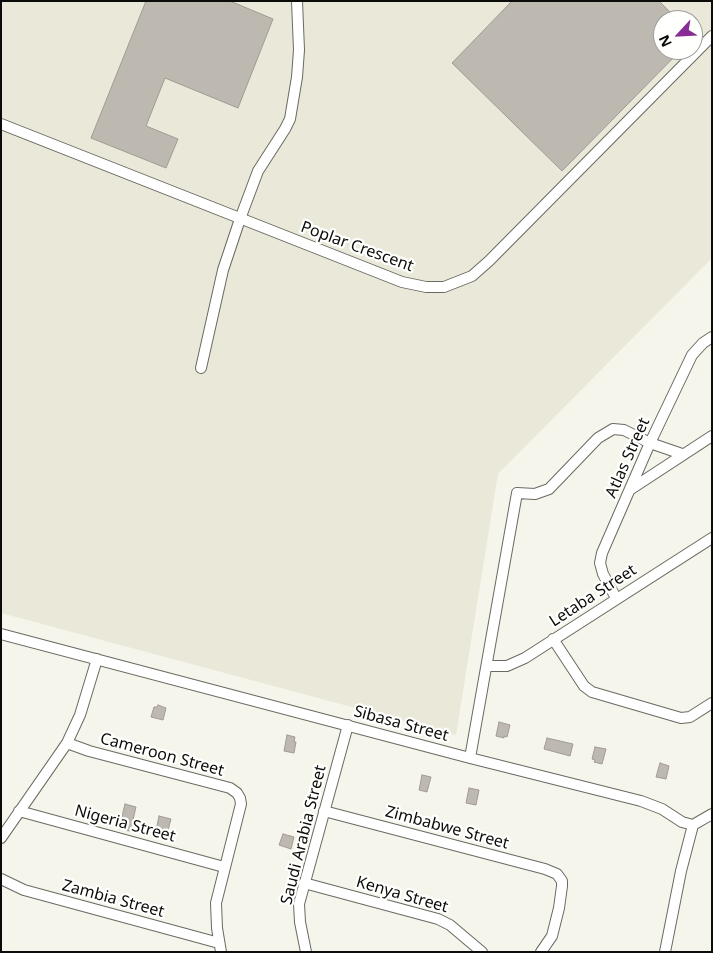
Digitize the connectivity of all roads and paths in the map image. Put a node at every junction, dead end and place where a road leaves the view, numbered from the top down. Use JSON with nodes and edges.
{"nodes":[{"id":1,"x":297,"y":1,"type":"edge"},
{"id":2,"x":712,"y":36,"type":"edge"},
{"id":3,"x":1,"y":124,"type":"edge"},
{"id":4,"x":240,"y":219,"type":"junction"},
{"id":5,"x":712,"y":337,"type":"edge"},
{"id":6,"x":201,"y":368,"type":"dead end"},
{"id":7,"x":712,"y":436,"type":"edge"},
{"id":8,"x":650,"y":443,"type":"junction"},
{"id":9,"x":682,"y":454,"type":"junction"},
{"id":10,"x":631,"y":489,"type":"junction"},
{"id":11,"x":712,"y":538,"type":"edge"},
{"id":12,"x":616,"y":598,"type":"junction"},
{"id":13,"x":1,"y":634,"type":"edge"},
{"id":14,"x":553,"y":639,"type":"junction"},
{"id":15,"x":97,"y":659,"type":"junction"},
{"id":16,"x":487,"y":666,"type":"junction"},
{"id":17,"x":712,"y":703,"type":"edge"},
{"id":18,"x":348,"y":725,"type":"junction"},
{"id":19,"x":67,"y":742,"type":"junction"},
{"id":20,"x":470,"y":758,"type":"junction"},
{"id":21,"x":19,"y":811,"type":"junction"},
{"id":22,"x":324,"y":811,"type":"junction"},
{"id":23,"x":712,"y":814,"type":"edge"},
{"id":24,"x":693,"y":825,"type":"junction"},
{"id":25,"x":1,"y":838,"type":"edge"},
{"id":26,"x":224,"y":867,"type":"junction"},
{"id":27,"x":1,"y":879,"type":"edge"},
{"id":28,"x":304,"y":883,"type":"junction"},
{"id":29,"x":220,"y":947,"type":"edge"},
{"id":30,"x":306,"y":952,"type":"edge"},
{"id":31,"x":482,"y":952,"type":"edge"},
{"id":32,"x":541,"y":952,"type":"edge"},
{"id":33,"x":665,"y":952,"type":"edge"}],
"edges":[{"from":1,"to":4,"type":"street"},
{"from":2,"to":4,"type":"street","name":"Poplar Crescent"},
{"from":3,"to":4,"type":"street","name":"Poplar Crescent"},
{"from":4,"to":6,"type":"street"},
{"from":5,"to":8,"type":"street","name":"Atlas Street"},
{"from":7,"to":9,"type":"street"},
{"from":8,"to":9,"type":"street"},
{"from":8,"to":10,"type":"street","name":"Atlas Street"},
{"from":8,"to":16,"type":"street"},
{"from":9,"to":10,"type":"street"},
{"from":10,"to":12,"type":"street","name":"Atlas Street"},
{"from":11,"to":12,"type":"street","name":"Letaba Street"},
{"from":12,"to":14,"type":"street","name":"Letaba Street"},
{"from":13,"to":15,"type":"street","name":"Sibasa Street"},
{"from":14,"to":16,"type":"street","name":"Letaba Street"},
{"from":14,"to":17,"type":"street"},
{"from":15,"to":18,"type":"street","name":"Sibasa Street"},
{"from":15,"to":19,"type":"street"},
{"from":16,"to":20,"type":"street"},
{"from":18,"to":20,"type":"street","name":"Sibasa Street"},
{"from":18,"to":22,"type":"street","name":"Saudi Arabia Street"},
{"from":19,"to":21,"type":"street"},
{"from":19,"to":26,"type":"street","name":"Cameroon Street"},
{"from":20,"to":24,"type":"street","name":"Sibasa Street"},
{"from":21,"to":25,"type":"street"},
{"from":21,"to":26,"type":"street","name":"Nigeria Street"},
{"from":22,"to":28,"type":"street","name":"Saudi Arabia Street"},
{"from":22,"to":32,"type":"street","name":"Zimbabwe Street"},
{"from":23,"to":24,"type":"street"},
{"from":24,"to":33,"type":"street"},
{"from":26,"to":29,"type":"street","name":"Cameroon Street"},
{"from":27,"to":29,"type":"street","name":"Zambia Street"},
{"from":28,"to":30,"type":"street","name":"Saudi Arabia Street"},
{"from":28,"to":31,"type":"street","name":"Kenya Street"}]}
